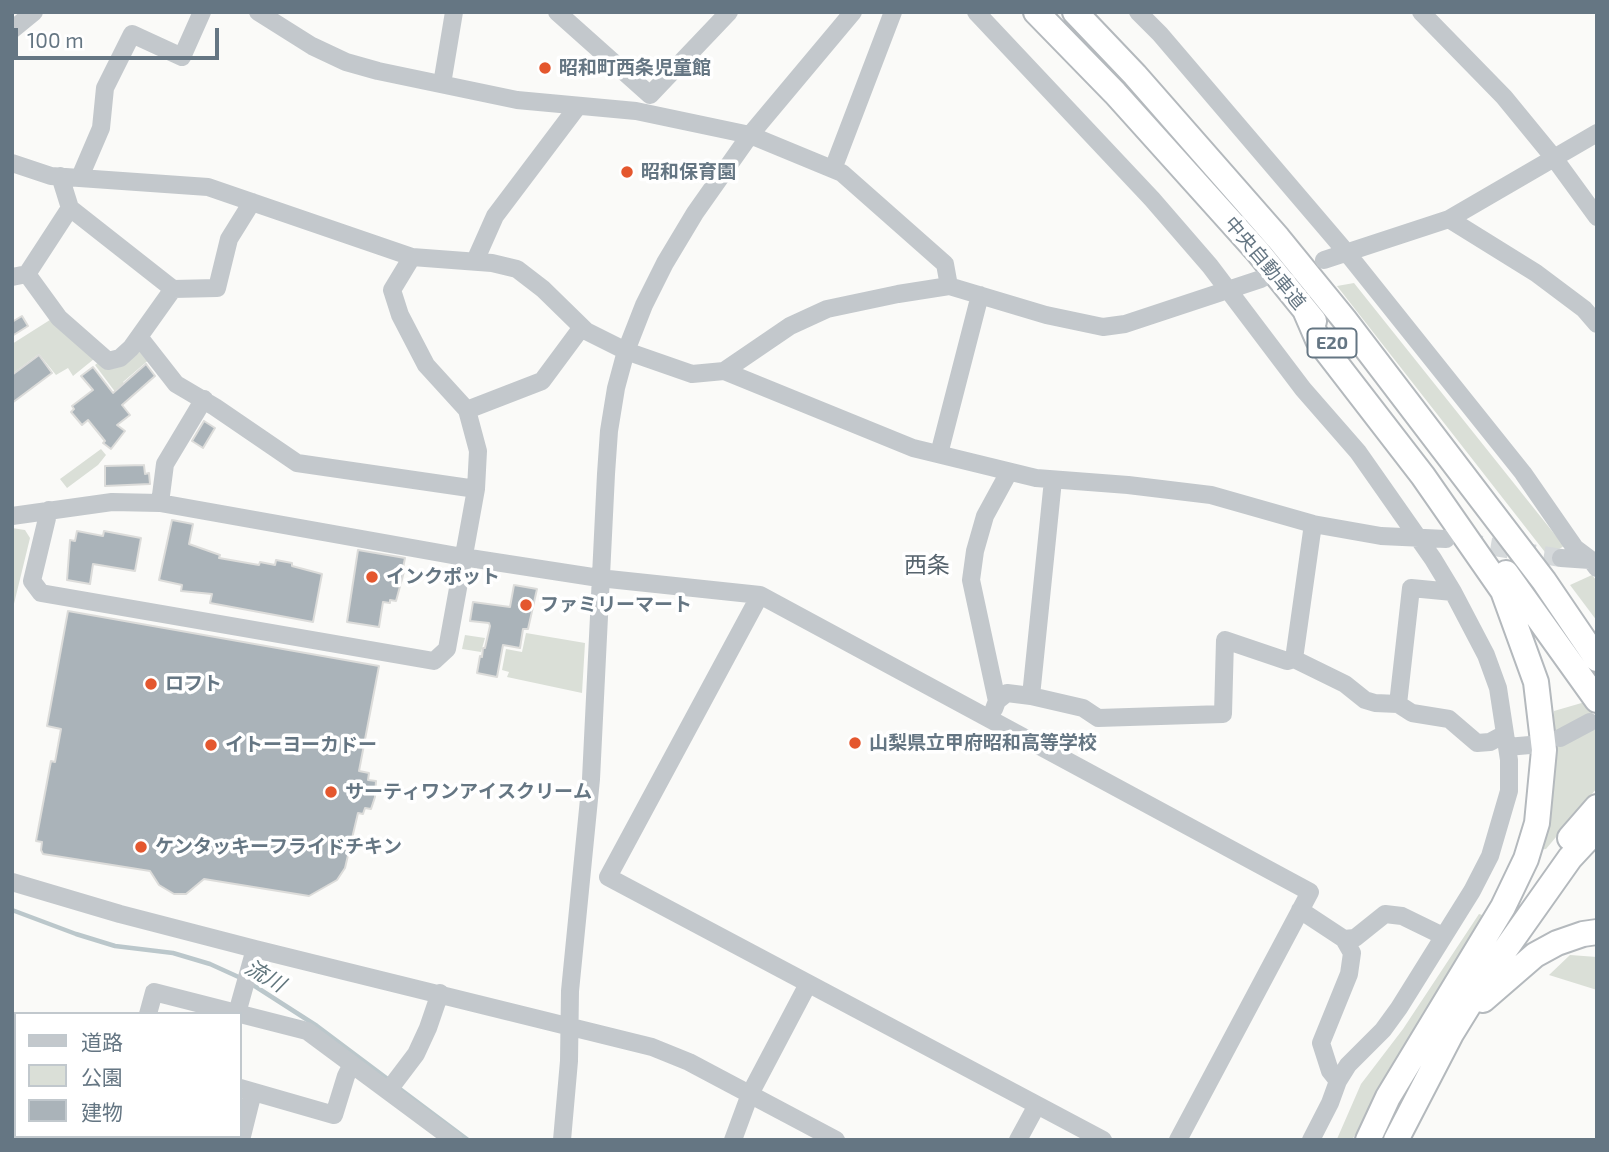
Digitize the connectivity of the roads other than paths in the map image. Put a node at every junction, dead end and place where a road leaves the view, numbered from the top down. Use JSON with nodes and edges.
{"nodes":[{"id":1,"x":34,"y":12,"type":"edge"},
{"id":2,"x":202,"y":12,"type":"edge"},
{"id":3,"x":258,"y":12,"type":"edge"},
{"id":4,"x":454,"y":12,"type":"edge"},
{"id":5,"x":557,"y":12,"type":"edge"},
{"id":6,"x":729,"y":12,"type":"edge"},
{"id":7,"x":853,"y":12,"type":"edge"},
{"id":8,"x":893,"y":12,"type":"edge"},
{"id":9,"x":976,"y":12,"type":"edge"},
{"id":10,"x":1036,"y":12,"type":"edge"},
{"id":11,"x":1075,"y":12,"type":"edge"},
{"id":12,"x":1138,"y":12,"type":"edge"},
{"id":13,"x":1421,"y":12,"type":"edge"},
{"id":14,"x":12,"y":30,"type":"edge"},
{"id":15,"x":442,"y":84,"type":"junction"},
{"id":16,"x":578,"y":106,"type":"junction"},
{"id":17,"x":1597,"y":133,"type":"edge"},
{"id":18,"x":750,"y":135,"type":"junction"},
{"id":19,"x":1554,"y":158,"type":"junction"},
{"id":20,"x":12,"y":163,"type":"edge"},
{"id":21,"x":833,"y":169,"type":"junction"},
{"id":22,"x":60,"y":176,"type":"junction"},
{"id":23,"x":80,"y":177,"type":"junction"},
{"id":24,"x":252,"y":202,"type":"junction"},
{"id":25,"x":70,"y":208,"type":"junction"},
{"id":26,"x":1597,"y":217,"type":"edge"},
{"id":27,"x":1449,"y":219,"type":"junction"},
{"id":28,"x":1347,"y":253,"type":"junction"},
{"id":29,"x":412,"y":257,"type":"junction"},
{"id":30,"x":1324,"y":260,"type":"dead end"},
{"id":31,"x":475,"y":261,"type":"junction"},
{"id":32,"x":20,"y":275,"type":"edge"},
{"id":33,"x":1261,"y":279,"type":"dead end"},
{"id":34,"x":949,"y":286,"type":"junction"},
{"id":35,"x":173,"y":289,"type":"junction"},
{"id":36,"x":1230,"y":290,"type":"junction"},
{"id":37,"x":980,"y":295,"type":"junction"},
{"id":38,"x":1305,"y":310,"type":"junction"},
{"id":39,"x":1597,"y":324,"type":"edge"},
{"id":40,"x":582,"y":327,"type":"junction"},
{"id":41,"x":140,"y":338,"type":"junction"},
{"id":42,"x":626,"y":351,"type":"junction"},
{"id":43,"x":724,"y":371,"type":"junction"},
{"id":44,"x":204,"y":399,"type":"junction"},
{"id":45,"x":467,"y":410,"type":"junction"},
{"id":46,"x":939,"y":454,"type":"junction"},
{"id":47,"x":1009,"y":471,"type":"junction"},
{"id":48,"x":1053,"y":480,"type":"junction"},
{"id":49,"x":476,"y":489,"type":"junction"},
{"id":50,"x":160,"y":503,"type":"junction"},
{"id":51,"x":49,"y":510,"type":"junction"},
{"id":52,"x":12,"y":516,"type":"edge"},
{"id":53,"x":1313,"y":524,"type":"junction"},
{"id":54,"x":1418,"y":539,"type":"junction"},
{"id":55,"x":1446,"y":540,"type":"tunnel mouth"},
{"id":56,"x":463,"y":557,"type":"junction"},
{"id":57,"x":1561,"y":558,"type":"tunnel mouth"},
{"id":58,"x":1595,"y":562,"type":"edge"},
{"id":59,"x":599,"y":578,"type":"junction"},
{"id":60,"x":1544,"y":581,"type":"junction"},
{"id":61,"x":1453,"y":592,"type":"junction"},
{"id":62,"x":760,"y":595,"type":"junction"},
{"id":63,"x":1597,"y":640,"type":"edge"},
{"id":64,"x":1294,"y":659,"type":"junction"},
{"id":65,"x":1597,"y":659,"type":"edge"},
{"id":66,"x":1031,"y":696,"type":"junction"},
{"id":67,"x":997,"y":701,"type":"junction"},
{"id":68,"x":1398,"y":704,"type":"junction"},
{"id":69,"x":1593,"y":711,"type":"edge"},
{"id":70,"x":990,"y":718,"type":"junction"},
{"id":71,"x":1560,"y":738,"type":"dead end"},
{"id":72,"x":1506,"y":740,"type":"junction"},
{"id":73,"x":1530,"y":745,"type":"dead end"},
{"id":74,"x":1597,"y":807,"type":"edge"},
{"id":75,"x":1597,"y":829,"type":"edge"},
{"id":76,"x":12,"y":882,"type":"edge"},
{"id":77,"x":1300,"y":910,"type":"junction"},
{"id":78,"x":1597,"y":932,"type":"edge"},
{"id":79,"x":1443,"y":936,"type":"junction"},
{"id":80,"x":1344,"y":939,"type":"junction"},
{"id":81,"x":255,"y":949,"type":"junction"},
{"id":82,"x":808,"y":984,"type":"junction"},
{"id":83,"x":440,"y":993,"type":"junction"},
{"id":84,"x":148,"y":1012,"type":"edge"},
{"id":85,"x":233,"y":1012,"type":"edge"},
{"id":86,"x":237,"y":1012,"type":"edge"},
{"id":87,"x":242,"y":1014,"type":"edge"},
{"id":88,"x":568,"y":1026,"type":"junction"},
{"id":89,"x":1451,"y":1034,"type":"junction"},
{"id":90,"x":1413,"y":1058,"type":"junction"},
{"id":91,"x":352,"y":1064,"type":"junction"},
{"id":92,"x":1338,"y":1081,"type":"junction"},
{"id":93,"x":246,"y":1090,"type":"edge"},
{"id":94,"x":388,"y":1091,"type":"junction"},
{"id":95,"x":750,"y":1094,"type":"junction"},
{"id":96,"x":1037,"y":1105,"type":"junction"},
{"id":97,"x":242,"y":1130,"type":"edge"},
{"id":98,"x":450,"y":1138,"type":"edge"},
{"id":99,"x":562,"y":1140,"type":"edge"},
{"id":100,"x":733,"y":1140,"type":"edge"},
{"id":101,"x":836,"y":1140,"type":"edge"},
{"id":102,"x":1018,"y":1140,"type":"edge"},
{"id":103,"x":1103,"y":1140,"type":"edge"},
{"id":104,"x":1178,"y":1140,"type":"edge"},
{"id":105,"x":1311,"y":1140,"type":"edge"},
{"id":106,"x":1368,"y":1140,"type":"edge"},
{"id":107,"x":1396,"y":1140,"type":"edge"}],
"edges":[{"from":1,"to":14,"type":"street"},
{"from":2,"to":23,"type":"street"},
{"from":3,"to":15,"type":"street"},
{"from":4,"to":15,"type":"street"},
{"from":5,"to":6,"type":"street"},
{"from":7,"to":18,"type":"street"},
{"from":8,"to":21,"type":"street"},
{"from":9,"to":36,"type":"street"},
{"from":10,"to":38,"type":"highway","name":"中央自動車道","number":"E20"},
{"from":11,"to":60,"type":"highway","name":"中央自動車道","number":"E20"},
{"from":12,"to":28,"type":"street"},
{"from":13,"to":19,"type":"street"},
{"from":15,"to":16,"type":"street"},
{"from":16,"to":18,"type":"street"},
{"from":16,"to":31,"type":"street"},
{"from":17,"to":19,"type":"street"},
{"from":18,"to":21,"type":"street"},
{"from":18,"to":42,"type":"street"},
{"from":19,"to":26,"type":"street"},
{"from":19,"to":27,"type":"street"},
{"from":20,"to":22,"type":"street"},
{"from":21,"to":34,"type":"street"},
{"from":22,"to":23,"type":"street"},
{"from":22,"to":25,"type":"street"},
{"from":23,"to":24,"type":"street"},
{"from":24,"to":29,"type":"street"},
{"from":24,"to":35,"type":"street"},
{"from":25,"to":32,"type":"street"},
{"from":25,"to":35,"type":"street"},
{"from":27,"to":28,"type":"street"},
{"from":27,"to":39,"type":"street"},
{"from":28,"to":30,"type":"street"},
{"from":28,"to":58,"type":"street"},
{"from":29,"to":31,"type":"street"},
{"from":29,"to":45,"type":"street"},
{"from":31,"to":40,"type":"street"},
{"from":32,"to":41,"type":"street"},
{"from":33,"to":36,"type":"street"},
{"from":34,"to":37,"type":"street"},
{"from":34,"to":43,"type":"street"},
{"from":35,"to":41,"type":"street"},
{"from":36,"to":37,"type":"street"},
{"from":36,"to":54,"type":"street"},
{"from":37,"to":46,"type":"street"},
{"from":38,"to":69,"type":"highway","name":"中央自動車道","number":"E20"},
{"from":38,"to":90,"type":"highway"},
{"from":40,"to":42,"type":"street"},
{"from":40,"to":45,"type":"street"},
{"from":41,"to":44,"type":"street"},
{"from":42,"to":43,"type":"street"},
{"from":42,"to":59,"type":"street"},
{"from":43,"to":46,"type":"street"},
{"from":44,"to":49,"type":"street"},
{"from":44,"to":50,"type":"street"},
{"from":45,"to":49,"type":"street"},
{"from":46,"to":47,"type":"street"},
{"from":47,"to":48,"type":"street"},
{"from":47,"to":67,"type":"street"},
{"from":48,"to":53,"type":"street"},
{"from":48,"to":66,"type":"street"},
{"from":49,"to":56,"type":"street"},
{"from":50,"to":51,"type":"street"},
{"from":50,"to":56,"type":"street"},
{"from":51,"to":52,"type":"street"},
{"from":51,"to":56,"type":"street"},
{"from":53,"to":54,"type":"street"},
{"from":53,"to":64,"type":"street"},
{"from":54,"to":55,"type":"street"},
{"from":54,"to":61,"type":"street"},
{"from":56,"to":59,"type":"street"},
{"from":57,"to":58,"type":"street"},
{"from":59,"to":62,"type":"street"},
{"from":59,"to":88,"type":"street"},
{"from":60,"to":63,"type":"highway"},
{"from":60,"to":65,"type":"highway","name":"中央自動車道","number":"E20"},
{"from":61,"to":68,"type":"street"},
{"from":61,"to":72,"type":"street"},
{"from":62,"to":70,"type":"street"},
{"from":62,"to":82,"type":"street"},
{"from":64,"to":66,"type":"street"},
{"from":64,"to":68,"type":"street"},
{"from":66,"to":67,"type":"street"},
{"from":67,"to":70,"type":"street"},
{"from":68,"to":72,"type":"street"},
{"from":69,"to":71,"type":"street"},
{"from":70,"to":77,"type":"street"},
{"from":72,"to":73,"type":"street"},
{"from":72,"to":79,"type":"street"},
{"from":74,"to":90,"type":"highway"},
{"from":75,"to":89,"type":"highway"},
{"from":76,"to":81,"type":"street"},
{"from":77,"to":80,"type":"street"},
{"from":77,"to":104,"type":"street"},
{"from":78,"to":89,"type":"highway"},
{"from":79,"to":80,"type":"street"},
{"from":79,"to":92,"type":"street"},
{"from":80,"to":92,"type":"street"},
{"from":81,"to":83,"type":"street"},
{"from":81,"to":86,"type":"street"},
{"from":82,"to":95,"type":"street"},
{"from":82,"to":96,"type":"street"},
{"from":83,"to":88,"type":"street"},
{"from":83,"to":94,"type":"street"},
{"from":84,"to":85,"type":"street"},
{"from":87,"to":91,"type":"street"},
{"from":88,"to":95,"type":"street"},
{"from":88,"to":99,"type":"street"},
{"from":89,"to":107,"type":"highway"},
{"from":90,"to":106,"type":"highway"},
{"from":91,"to":93,"type":"street"},
{"from":91,"to":94,"type":"street"},
{"from":92,"to":105,"type":"street"},
{"from":93,"to":97,"type":"street"},
{"from":94,"to":98,"type":"street"},
{"from":95,"to":100,"type":"street"},
{"from":95,"to":101,"type":"street"},
{"from":96,"to":102,"type":"street"},
{"from":96,"to":103,"type":"street"}]}
